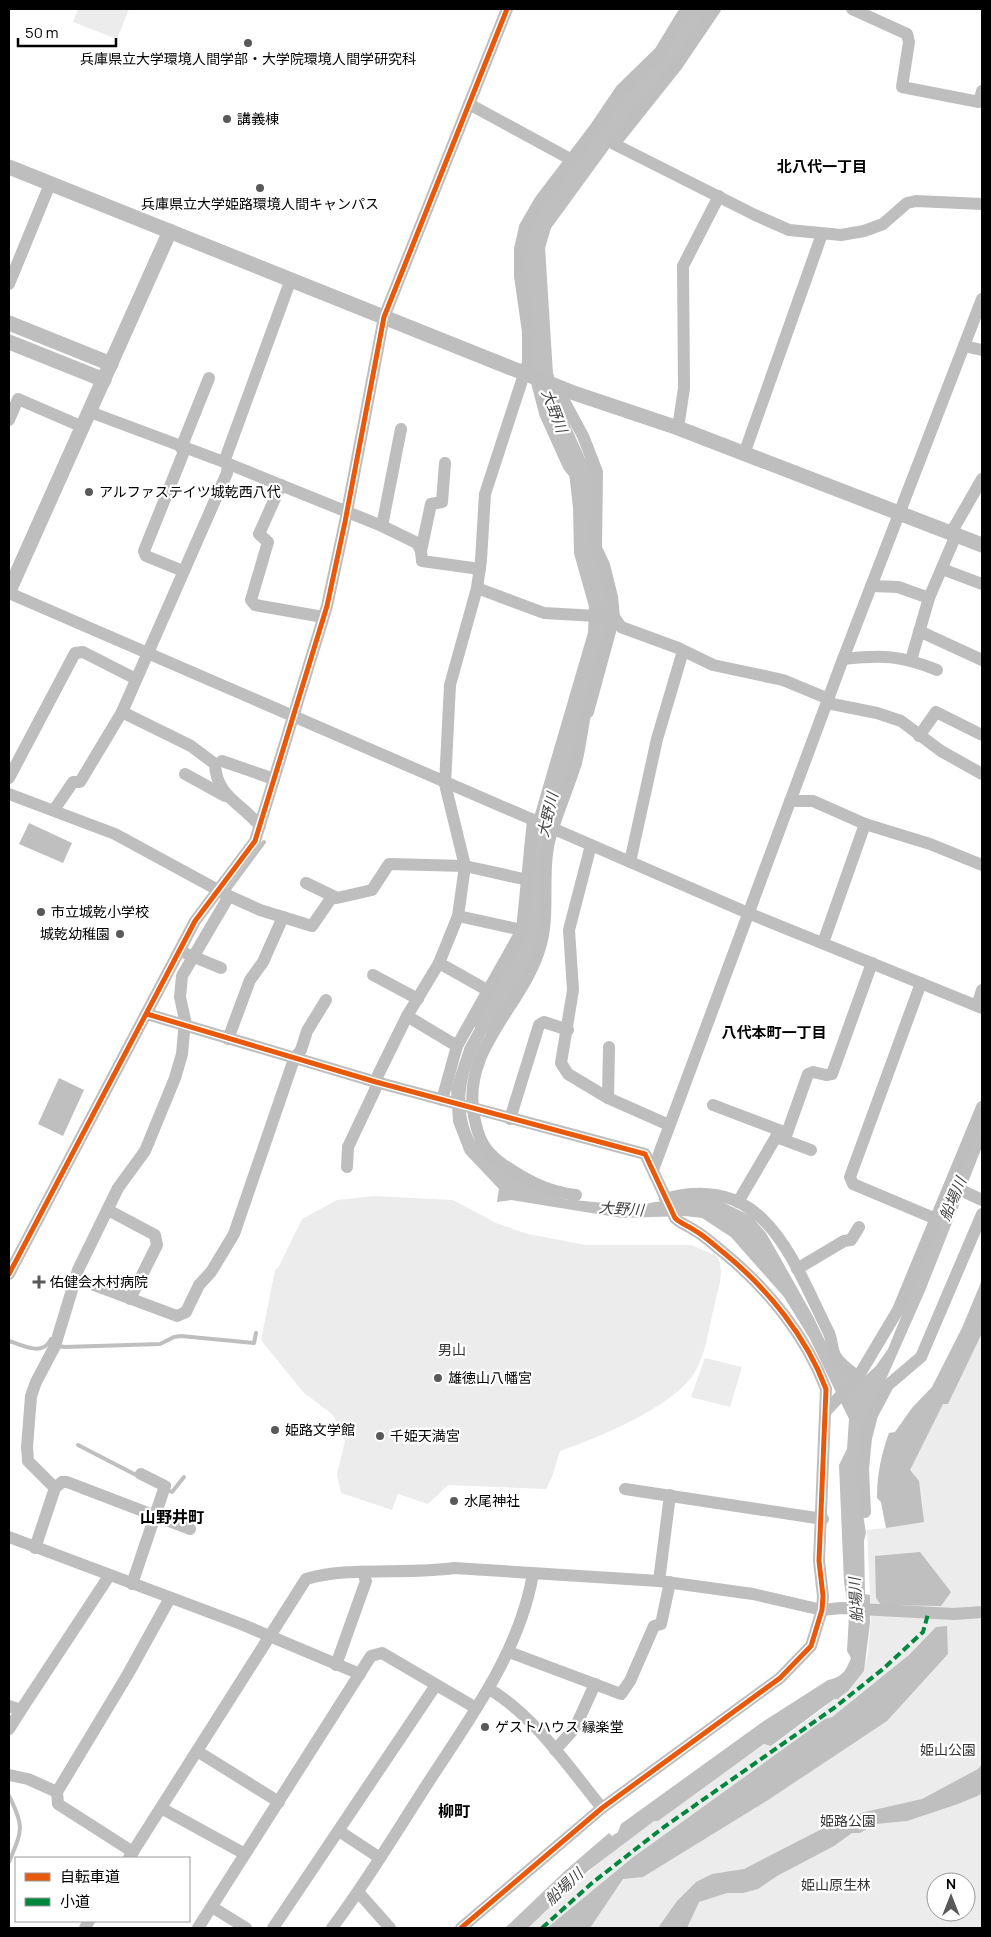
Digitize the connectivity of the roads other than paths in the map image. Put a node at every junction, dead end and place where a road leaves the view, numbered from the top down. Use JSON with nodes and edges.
{"nodes":[{"id":1,"x":507,"y":9,"type":"edge"},
{"id":2,"x":686,"y":9,"type":"edge"},
{"id":3,"x":715,"y":9,"type":"edge"},
{"id":4,"x":852,"y":9,"type":"edge"},
{"id":5,"x":982,"y":91,"type":"edge"},
{"id":6,"x":469,"y":104,"type":"junction"},
{"id":7,"x":572,"y":160,"type":"junction"},
{"id":8,"x":9,"y":167,"type":"edge"},
{"id":9,"x":50,"y":184,"type":"junction"},
{"id":10,"x":719,"y":196,"type":"junction"},
{"id":11,"x":982,"y":204,"type":"edge"},
{"id":12,"x":170,"y":231,"type":"junction"},
{"id":13,"x":822,"y":234,"type":"junction"},
{"id":14,"x":290,"y":278,"type":"junction"},
{"id":15,"x":9,"y":284,"type":"edge"},
{"id":16,"x":982,"y":300,"type":"edge"},
{"id":17,"x":384,"y":317,"type":"junction"},
{"id":18,"x":9,"y":323,"type":"edge"},
{"id":19,"x":9,"y":342,"type":"edge"},
{"id":20,"x":964,"y":346,"type":"junction"},
{"id":21,"x":982,"y":350,"type":"edge"},
{"id":22,"x":111,"y":364,"type":"junction"},
{"id":23,"x":528,"y":375,"type":"junction"},
{"id":24,"x":209,"y":378,"type":"dead end"},
{"id":25,"x":104,"y":380,"type":"junction"},
{"id":26,"x":556,"y":386,"type":"junction"},
{"id":27,"x":90,"y":412,"type":"junction"},
{"id":28,"x":9,"y":420,"type":"edge"},
{"id":29,"x":83,"y":427,"type":"junction"},
{"id":30,"x":678,"y":428,"type":"junction"},
{"id":31,"x":401,"y":429,"type":"dead end"},
{"id":32,"x":183,"y":448,"type":"junction"},
{"id":33,"x":744,"y":454,"type":"junction"},
{"id":34,"x":226,"y":463,"type":"junction"},
{"id":35,"x":445,"y":463,"type":"dead end"},
{"id":36,"x":982,"y":479,"type":"edge"},
{"id":37,"x":281,"y":485,"type":"junction"},
{"id":38,"x":348,"y":512,"type":"junction"},
{"id":39,"x":899,"y":512,"type":"junction"},
{"id":40,"x":382,"y":526,"type":"junction"},
{"id":41,"x":954,"y":534,"type":"junction"},
{"id":42,"x":982,"y":546,"type":"edge"},
{"id":43,"x":421,"y":551,"type":"junction"},
{"id":44,"x":480,"y":569,"type":"junction"},
{"id":45,"x":942,"y":569,"type":"junction"},
{"id":46,"x":183,"y":572,"type":"junction"},
{"id":47,"x":982,"y":584,"type":"edge"},
{"id":48,"x":871,"y":586,"type":"junction"},
{"id":49,"x":476,"y":588,"type":"junction"},
{"id":50,"x":9,"y":592,"type":"edge"},
{"id":51,"x":929,"y":598,"type":"junction"},
{"id":52,"x":324,"y":617,"type":"junction"},
{"id":53,"x":614,"y":617,"type":"junction"},
{"id":54,"x":918,"y":631,"type":"junction"},
{"id":55,"x":682,"y":651,"type":"junction"},
{"id":56,"x":147,"y":652,"type":"junction"},
{"id":57,"x":843,"y":659,"type":"junction"},
{"id":58,"x":911,"y":660,"type":"junction"},
{"id":59,"x":982,"y":660,"type":"edge"},
{"id":60,"x":937,"y":670,"type":"dead end"},
{"id":61,"x":136,"y":679,"type":"junction"},
{"id":62,"x":828,"y":700,"type":"junction"},
{"id":63,"x":122,"y":712,"type":"junction"},
{"id":64,"x":294,"y":717,"type":"junction"},
{"id":65,"x":982,"y":735,"type":"edge"},
{"id":66,"x":919,"y":736,"type":"junction"},
{"id":67,"x":222,"y":761,"type":"dead end"},
{"id":68,"x":185,"y":774,"type":"dead end"},
{"id":69,"x":982,"y":774,"type":"edge"},
{"id":70,"x":9,"y":778,"type":"edge"},
{"id":71,"x":274,"y":779,"type":"junction"},
{"id":72,"x":445,"y":784,"type":"junction"},
{"id":73,"x":9,"y":794,"type":"edge"},
{"id":74,"x":225,"y":796,"type":"junction"},
{"id":75,"x":790,"y":801,"type":"junction"},
{"id":76,"x":54,"y":810,"type":"junction"},
{"id":77,"x":533,"y":820,"type":"junction"},
{"id":78,"x":865,"y":824,"type":"junction"},
{"id":79,"x":260,"y":826,"type":"junction"},
{"id":80,"x":554,"y":830,"type":"junction"},
{"id":81,"x":590,"y":845,"type":"junction"},
{"id":82,"x":630,"y":862,"type":"junction"},
{"id":83,"x":982,"y":865,"type":"edge"},
{"id":84,"x":465,"y":866,"type":"junction"},
{"id":85,"x":528,"y":880,"type":"junction"},
{"id":86,"x":306,"y":883,"type":"dead end"},
{"id":87,"x":224,"y":893,"type":"junction"},
{"id":88,"x":332,"y":897,"type":"junction"},
{"id":89,"x":748,"y":913,"type":"junction"},
{"id":90,"x":458,"y":916,"type":"junction"},
{"id":91,"x":283,"y":917,"type":"junction"},
{"id":92,"x":522,"y":930,"type":"junction"},
{"id":93,"x":823,"y":943,"type":"junction"},
{"id":94,"x":180,"y":951,"type":"junction"},
{"id":95,"x":192,"y":956,"type":"junction"},
{"id":96,"x":440,"y":963,"type":"junction"},
{"id":97,"x":872,"y":963,"type":"junction"},
{"id":98,"x":221,"y":968,"type":"dead end"},
{"id":99,"x":373,"y":975,"type":"dead end"},
{"id":100,"x":921,"y":983,"type":"junction"},
{"id":101,"x":487,"y":990,"type":"junction"},
{"id":102,"x":982,"y":990,"type":"edge"},
{"id":103,"x":418,"y":999,"type":"junction"},
{"id":104,"x":326,"y":1000,"type":"dead end"},
{"id":105,"x":979,"y":1007,"type":"edge"},
{"id":106,"x":147,"y":1014,"type":"junction"},
{"id":107,"x":407,"y":1016,"type":"junction"},
{"id":108,"x":181,"y":1025,"type":"junction"},
{"id":109,"x":568,"y":1030,"type":"junction"},
{"id":110,"x":228,"y":1039,"type":"junction"},
{"id":111,"x":457,"y":1046,"type":"junction"},
{"id":112,"x":610,"y":1047,"type":"dead end"},
{"id":113,"x":294,"y":1059,"type":"junction"},
{"id":114,"x":376,"y":1082,"type":"junction"},
{"id":115,"x":608,"y":1098,"type":"junction"},
{"id":116,"x":442,"y":1100,"type":"junction"},
{"id":117,"x":713,"y":1105,"type":"dead end"},
{"id":118,"x":982,"y":1107,"type":"edge"},
{"id":119,"x":472,"y":1108,"type":"junction"},
{"id":120,"x":510,"y":1118,"type":"junction"},
{"id":121,"x":668,"y":1125,"type":"junction"},
{"id":122,"x":782,"y":1135,"type":"junction"},
{"id":123,"x":811,"y":1150,"type":"dead end"},
{"id":124,"x":347,"y":1166,"type":"dead end"},
{"id":125,"x":653,"y":1170,"type":"junction"},
{"id":126,"x":950,"y":1185,"type":"junction"},
{"id":127,"x":576,"y":1195,"type":"dead end"},
{"id":128,"x":665,"y":1199,"type":"junction"},
{"id":129,"x":982,"y":1200,"type":"edge"},
{"id":130,"x":738,"y":1202,"type":"junction"},
{"id":131,"x":108,"y":1210,"type":"junction"},
{"id":132,"x":982,"y":1214,"type":"edge"},
{"id":133,"x":936,"y":1219,"type":"junction"},
{"id":134,"x":859,"y":1227,"type":"dead end"},
{"id":135,"x":797,"y":1269,"type":"junction"},
{"id":136,"x":9,"y":1274,"type":"edge"},
{"id":137,"x":75,"y":1278,"type":"junction"},
{"id":138,"x":130,"y":1299,"type":"junction"},
{"id":139,"x":858,"y":1377,"type":"junction"},
{"id":140,"x":827,"y":1410,"type":"junction"},
{"id":141,"x":140,"y":1474,"type":"dead end"},
{"id":142,"x":55,"y":1488,"type":"junction"},
{"id":143,"x":625,"y":1489,"type":"dead end"},
{"id":144,"x":670,"y":1495,"type":"junction"},
{"id":145,"x":865,"y":1512,"type":"dead end"},
{"id":146,"x":155,"y":1515,"type":"junction"},
{"id":147,"x":823,"y":1519,"type":"junction"},
{"id":148,"x":190,"y":1529,"type":"dead end"},
{"id":149,"x":9,"y":1538,"type":"edge"},
{"id":150,"x":35,"y":1548,"type":"junction"},
{"id":151,"x":363,"y":1573,"type":"junction"},
{"id":152,"x":533,"y":1574,"type":"junction"},
{"id":153,"x":110,"y":1576,"type":"junction"},
{"id":154,"x":665,"y":1581,"type":"junction"},
{"id":155,"x":132,"y":1584,"type":"junction"},
{"id":156,"x":170,"y":1598,"type":"junction"},
{"id":157,"x":822,"y":1610,"type":"junction"},
{"id":158,"x":982,"y":1612,"type":"edge"},
{"id":159,"x":270,"y":1638,"type":"junction"},
{"id":160,"x":509,"y":1652,"type":"junction"},
{"id":161,"x":336,"y":1665,"type":"junction"},
{"id":162,"x":360,"y":1674,"type":"junction"},
{"id":163,"x":595,"y":1684,"type":"junction"},
{"id":164,"x":436,"y":1685,"type":"junction"},
{"id":165,"x":489,"y":1689,"type":"junction"},
{"id":166,"x":15,"y":1708,"type":"edge"},
{"id":167,"x":476,"y":1708,"type":"junction"},
{"id":168,"x":9,"y":1729,"type":"edge"},
{"id":169,"x":555,"y":1750,"type":"junction"},
{"id":170,"x":197,"y":1751,"type":"junction"},
{"id":171,"x":9,"y":1775,"type":"edge"},
{"id":172,"x":57,"y":1792,"type":"junction"},
{"id":173,"x":279,"y":1802,"type":"junction"},
{"id":174,"x":160,"y":1808,"type":"junction"},
{"id":175,"x":602,"y":1808,"type":"junction"},
{"id":176,"x":338,"y":1831,"type":"junction"},
{"id":177,"x":246,"y":1854,"type":"junction"},
{"id":178,"x":131,"y":1855,"type":"edge"},
{"id":179,"x":380,"y":1858,"type":"junction"},
{"id":180,"x":359,"y":1893,"type":"junction"},
{"id":181,"x":212,"y":1906,"type":"junction"},
{"id":182,"x":198,"y":1928,"type":"edge"},
{"id":183,"x":246,"y":1928,"type":"edge"},
{"id":184,"x":273,"y":1928,"type":"edge"},
{"id":185,"x":332,"y":1928,"type":"edge"},
{"id":186,"x":390,"y":1928,"type":"edge"},
{"id":187,"x":461,"y":1928,"type":"edge"}],
"edges":[{"from":1,"to":6,"type":"street"},
{"from":2,"to":7,"type":"street"},
{"from":3,"to":10,"type":"street"},
{"from":4,"to":5,"type":"street"},
{"from":6,"to":7,"type":"street"},
{"from":6,"to":17,"type":"street"},
{"from":7,"to":23,"type":"street"},
{"from":8,"to":9,"type":"street"},
{"from":9,"to":12,"type":"street"},
{"from":9,"to":15,"type":"street"},
{"from":10,"to":13,"type":"street"},
{"from":10,"to":30,"type":"street"},
{"from":11,"to":13,"type":"street"},
{"from":12,"to":14,"type":"street"},
{"from":12,"to":22,"type":"street"},
{"from":13,"to":33,"type":"street"},
{"from":14,"to":17,"type":"street"},
{"from":14,"to":34,"type":"street"},
{"from":16,"to":20,"type":"street"},
{"from":17,"to":23,"type":"street"},
{"from":17,"to":38,"type":"street"},
{"from":18,"to":22,"type":"street"},
{"from":19,"to":25,"type":"street"},
{"from":20,"to":21,"type":"street"},
{"from":20,"to":39,"type":"street"},
{"from":22,"to":25,"type":"street"},
{"from":23,"to":26,"type":"street"},
{"from":23,"to":44,"type":"street"},
{"from":24,"to":32,"type":"street"},
{"from":25,"to":27,"type":"street"},
{"from":26,"to":30,"type":"street"},
{"from":26,"to":53,"type":"street"},
{"from":27,"to":29,"type":"street"},
{"from":27,"to":32,"type":"street"},
{"from":28,"to":29,"type":"street"},
{"from":29,"to":50,"type":"street"},
{"from":30,"to":33,"type":"street"},
{"from":31,"to":40,"type":"street"},
{"from":32,"to":34,"type":"street"},
{"from":32,"to":46,"type":"street"},
{"from":33,"to":39,"type":"street"},
{"from":34,"to":37,"type":"street"},
{"from":34,"to":46,"type":"street"},
{"from":35,"to":43,"type":"street"},
{"from":36,"to":41,"type":"street"},
{"from":37,"to":38,"type":"street"},
{"from":37,"to":52,"type":"street"},
{"from":38,"to":40,"type":"street"},
{"from":38,"to":52,"type":"street"},
{"from":39,"to":41,"type":"street"},
{"from":39,"to":48,"type":"street"},
{"from":40,"to":43,"type":"street"},
{"from":41,"to":42,"type":"street"},
{"from":41,"to":45,"type":"street"},
{"from":43,"to":44,"type":"street"},
{"from":44,"to":49,"type":"street"},
{"from":45,"to":47,"type":"street"},
{"from":45,"to":51,"type":"street"},
{"from":46,"to":56,"type":"street"},
{"from":48,"to":51,"type":"street"},
{"from":48,"to":57,"type":"street"},
{"from":49,"to":53,"type":"street"},
{"from":49,"to":72,"type":"street"},
{"from":50,"to":56,"type":"street"},
{"from":51,"to":54,"type":"street"},
{"from":52,"to":64,"type":"street"},
{"from":53,"to":55,"type":"street"},
{"from":53,"to":80,"type":"street"},
{"from":54,"to":58,"type":"street"},
{"from":54,"to":59,"type":"street"},
{"from":55,"to":62,"type":"street"},
{"from":55,"to":82,"type":"street"},
{"from":56,"to":61,"type":"street"},
{"from":56,"to":64,"type":"street"},
{"from":57,"to":58,"type":"street"},
{"from":57,"to":62,"type":"street"},
{"from":58,"to":60,"type":"street"},
{"from":61,"to":63,"type":"street"},
{"from":61,"to":70,"type":"street"},
{"from":62,"to":66,"type":"street"},
{"from":62,"to":75,"type":"street"},
{"from":63,"to":74,"type":"street"},
{"from":63,"to":76,"type":"street"},
{"from":64,"to":71,"type":"street"},
{"from":64,"to":72,"type":"street"},
{"from":65,"to":66,"type":"street"},
{"from":66,"to":69,"type":"street"},
{"from":67,"to":71,"type":"street"},
{"from":68,"to":74,"type":"street"},
{"from":71,"to":79,"type":"street"},
{"from":72,"to":77,"type":"street"},
{"from":72,"to":84,"type":"street"},
{"from":73,"to":76,"type":"street"},
{"from":74,"to":79,"type":"street"},
{"from":75,"to":78,"type":"street"},
{"from":75,"to":89,"type":"street"},
{"from":76,"to":87,"type":"street"},
{"from":77,"to":80,"type":"street"},
{"from":77,"to":85,"type":"street"},
{"from":78,"to":83,"type":"street"},
{"from":78,"to":93,"type":"street"},
{"from":79,"to":87,"type":"street"},
{"from":80,"to":81,"type":"street"},
{"from":80,"to":119,"type":"street"},
{"from":81,"to":82,"type":"street"},
{"from":81,"to":109,"type":"street"},
{"from":82,"to":89,"type":"street"},
{"from":84,"to":85,"type":"street"},
{"from":84,"to":88,"type":"street"},
{"from":84,"to":90,"type":"street"},
{"from":85,"to":92,"type":"street"},
{"from":86,"to":88,"type":"street"},
{"from":87,"to":91,"type":"street"},
{"from":87,"to":94,"type":"street"},
{"from":87,"to":95,"type":"street"},
{"from":88,"to":91,"type":"street"},
{"from":89,"to":93,"type":"street"},
{"from":89,"to":121,"type":"street"},
{"from":90,"to":92,"type":"street"},
{"from":90,"to":96,"type":"street"},
{"from":91,"to":110,"type":"street"},
{"from":92,"to":101,"type":"street"},
{"from":93,"to":97,"type":"street"},
{"from":94,"to":95,"type":"street"},
{"from":94,"to":106,"type":"street"},
{"from":95,"to":98,"type":"street"},
{"from":95,"to":108,"type":"street"},
{"from":96,"to":101,"type":"street"},
{"from":96,"to":103,"type":"street"},
{"from":97,"to":100,"type":"street"},
{"from":97,"to":122,"type":"street"},
{"from":99,"to":103,"type":"street"},
{"from":100,"to":105,"type":"street"},
{"from":100,"to":133,"type":"street"},
{"from":101,"to":111,"type":"street"},
{"from":102,"to":105,"type":"street"},
{"from":103,"to":107,"type":"street"},
{"from":104,"to":113,"type":"street"},
{"from":106,"to":108,"type":"street"},
{"from":106,"to":136,"type":"street"},
{"from":107,"to":111,"type":"street"},
{"from":107,"to":114,"type":"street"},
{"from":108,"to":110,"type":"street"},
{"from":108,"to":131,"type":"street"},
{"from":109,"to":115,"type":"street"},
{"from":109,"to":120,"type":"street"},
{"from":110,"to":113,"type":"street"},
{"from":111,"to":116,"type":"street"},
{"from":112,"to":115,"type":"street"},
{"from":113,"to":114,"type":"street"},
{"from":113,"to":138,"type":"street"},
{"from":114,"to":116,"type":"street"},
{"from":114,"to":124,"type":"street"},
{"from":115,"to":121,"type":"street"},
{"from":116,"to":119,"type":"street"},
{"from":117,"to":122,"type":"street"},
{"from":118,"to":126,"type":"street"},
{"from":119,"to":120,"type":"street"},
{"from":119,"to":127,"type":"street"},
{"from":120,"to":125,"type":"street"},
{"from":121,"to":125,"type":"street"},
{"from":122,"to":123,"type":"street"},
{"from":122,"to":130,"type":"street"},
{"from":125,"to":128,"type":"street"},
{"from":126,"to":129,"type":"street"},
{"from":126,"to":133,"type":"street"},
{"from":128,"to":130,"type":"street"},
{"from":128,"to":140,"type":"street"},
{"from":130,"to":135,"type":"street"},
{"from":131,"to":137,"type":"street"},
{"from":131,"to":138,"type":"street"},
{"from":132,"to":145,"type":"street"},
{"from":133,"to":139,"type":"street"},
{"from":134,"to":135,"type":"street"},
{"from":135,"to":139,"type":"street"},
{"from":137,"to":138,"type":"street"},
{"from":137,"to":142,"type":"street"},
{"from":139,"to":140,"type":"street"},
{"from":140,"to":147,"type":"street"},
{"from":141,"to":146,"type":"street"},
{"from":142,"to":146,"type":"street"},
{"from":142,"to":150,"type":"street"},
{"from":143,"to":144,"type":"street"},
{"from":144,"to":147,"type":"street"},
{"from":144,"to":154,"type":"street"},
{"from":146,"to":148,"type":"street"},
{"from":146,"to":155,"type":"street"},
{"from":147,"to":157,"type":"street"},
{"from":149,"to":150,"type":"street"},
{"from":150,"to":153,"type":"street"},
{"from":151,"to":152,"type":"street"},
{"from":151,"to":159,"type":"street"},
{"from":151,"to":161,"type":"street"},
{"from":152,"to":154,"type":"street"},
{"from":152,"to":160,"type":"street"},
{"from":153,"to":155,"type":"street"},
{"from":153,"to":166,"type":"street"},
{"from":154,"to":157,"type":"street"},
{"from":154,"to":163,"type":"street"},
{"from":155,"to":156,"type":"street"},
{"from":156,"to":159,"type":"street"},
{"from":156,"to":172,"type":"street"},
{"from":157,"to":158,"type":"street"},
{"from":157,"to":175,"type":"street"},
{"from":159,"to":161,"type":"street"},
{"from":159,"to":170,"type":"street"},
{"from":160,"to":163,"type":"street"},
{"from":160,"to":165,"type":"street"},
{"from":161,"to":162,"type":"street"},
{"from":162,"to":164,"type":"street"},
{"from":162,"to":173,"type":"street"},
{"from":163,"to":169,"type":"street"},
{"from":164,"to":167,"type":"street"},
{"from":164,"to":176,"type":"street"},
{"from":165,"to":167,"type":"street"},
{"from":165,"to":169,"type":"street"},
{"from":166,"to":168,"type":"street"},
{"from":167,"to":179,"type":"street"},
{"from":169,"to":175,"type":"street"},
{"from":170,"to":173,"type":"street"},
{"from":170,"to":174,"type":"street"},
{"from":171,"to":172,"type":"street"},
{"from":172,"to":178,"type":"street"},
{"from":173,"to":177,"type":"street"},
{"from":174,"to":177,"type":"street"},
{"from":174,"to":178,"type":"street"},
{"from":175,"to":187,"type":"street"},
{"from":176,"to":179,"type":"street"},
{"from":176,"to":184,"type":"street"},
{"from":177,"to":181,"type":"street"},
{"from":179,"to":180,"type":"street"},
{"from":180,"to":185,"type":"street"},
{"from":180,"to":186,"type":"street"},
{"from":181,"to":182,"type":"street"},
{"from":181,"to":183,"type":"street"}]}
